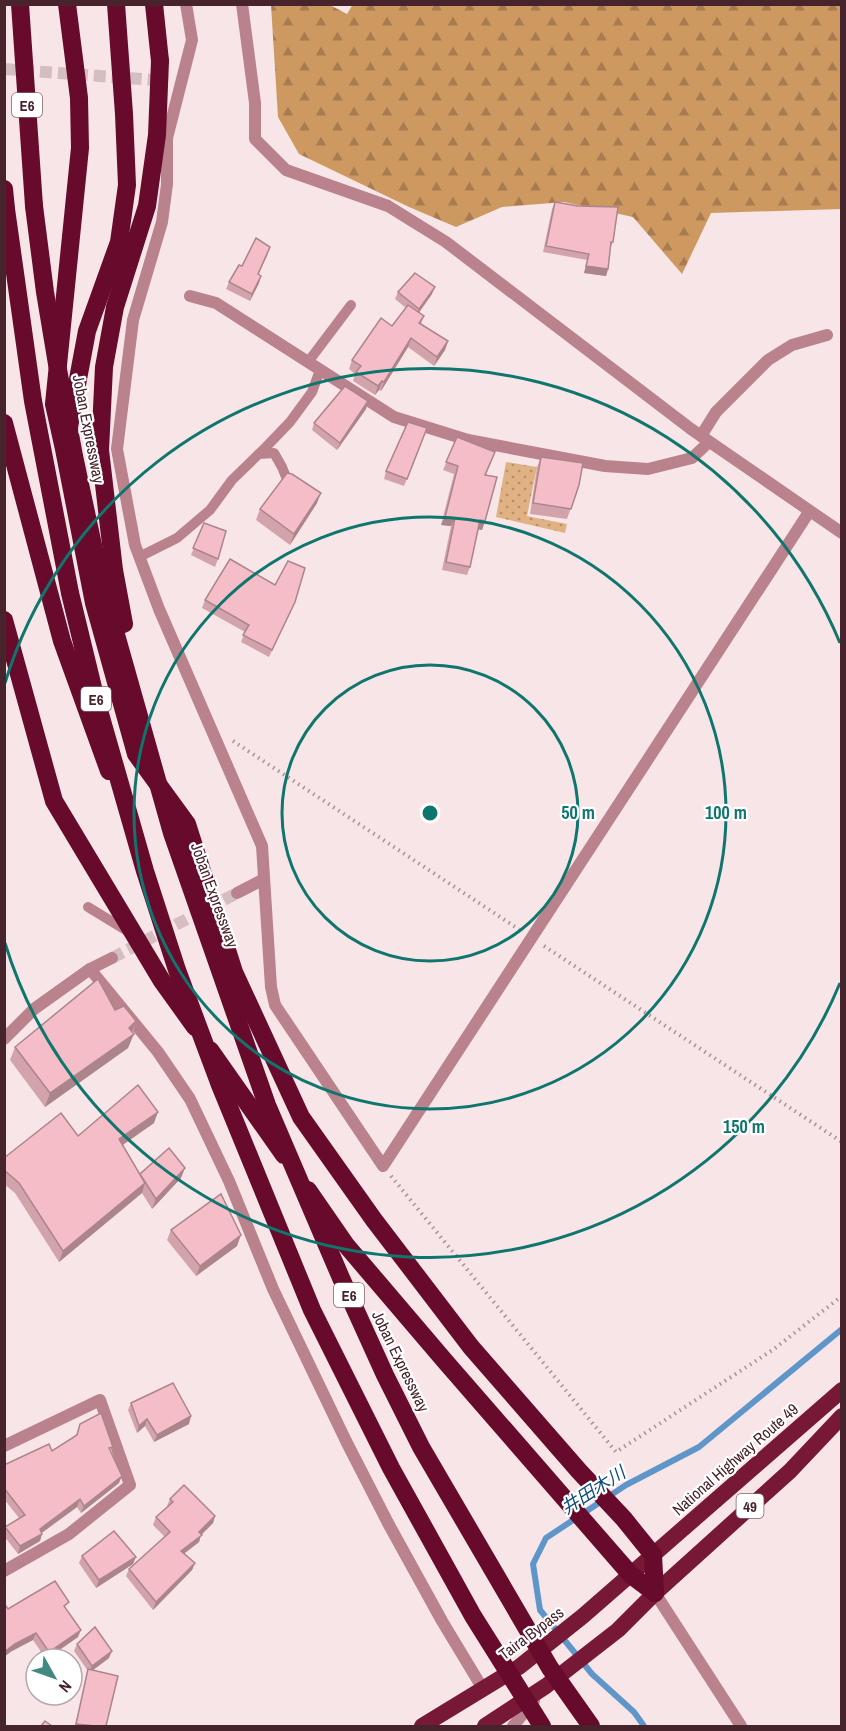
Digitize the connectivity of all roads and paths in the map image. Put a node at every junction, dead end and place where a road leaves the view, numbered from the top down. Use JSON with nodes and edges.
{"nodes":[{"id":1,"x":20,"y":4,"type":"edge"},
{"id":2,"x":67,"y":4,"type":"edge"},
{"id":3,"x":116,"y":4,"type":"edge"},
{"id":4,"x":154,"y":4,"type":"edge"},
{"id":5,"x":186,"y":4,"type":"edge"},
{"id":6,"x":242,"y":4,"type":"edge"},
{"id":7,"x":168,"y":81,"type":"tunnel mouth"},
{"id":8,"x":182,"y":82,"type":"junction"},
{"id":9,"x":4,"y":189,"type":"edge"},
{"id":10,"x":190,"y":296,"type":"dead end"},
{"id":11,"x":351,"y":305,"type":"dead end"},
{"id":12,"x":827,"y":335,"type":"dead end"},
{"id":13,"x":308,"y":362,"type":"junction"},
{"id":14,"x":320,"y":370,"type":"junction"},
{"id":15,"x":4,"y":423,"type":"edge"},
{"id":16,"x":705,"y":439,"type":"junction"},
{"id":17,"x":64,"y":449,"type":"junction"},
{"id":18,"x":260,"y":454,"type":"junction"},
{"id":19,"x":286,"y":477,"type":"edge"},
{"id":20,"x":809,"y":512,"type":"junction"},
{"id":21,"x":840,"y":531,"type":"edge"},
{"id":22,"x":139,"y":557,"type":"junction"},
{"id":23,"x":4,"y":620,"type":"edge"},
{"id":24,"x":143,"y":729,"type":"junction"},
{"id":25,"x":145,"y":871,"type":"junction"},
{"id":26,"x":264,"y":879,"type":"junction"},
{"id":27,"x":237,"y":893,"type":"tunnel mouth"},
{"id":28,"x":88,"y":907,"type":"dead end"},
{"id":29,"x":135,"y":935,"type":"junction"},
{"id":30,"x":112,"y":958,"type":"tunnel mouth"},
{"id":31,"x":90,"y":969,"type":"junction"},
{"id":32,"x":4,"y":1039,"type":"edge"},
{"id":33,"x":383,"y":1166,"type":"junction"},
{"id":34,"x":842,"y":1296,"type":"edge"},
{"id":35,"x":842,"y":1390,"type":"edge"},
{"id":36,"x":842,"y":1416,"type":"edge"},
{"id":37,"x":4,"y":1446,"type":"edge"},
{"id":38,"x":653,"y":1555,"type":"junction"},
{"id":39,"x":4,"y":1571,"type":"edge"},
{"id":40,"x":631,"y":1575,"type":"junction"},
{"id":41,"x":655,"y":1593,"type":"junction"},
{"id":42,"x":546,"y":1686,"type":"junction"},
{"id":43,"x":483,"y":1689,"type":"junction"},
{"id":44,"x":422,"y":1726,"type":"edge"},
{"id":45,"x":485,"y":1726,"type":"edge"},
{"id":46,"x":513,"y":1726,"type":"edge"},
{"id":47,"x":542,"y":1726,"type":"edge"},
{"id":48,"x":591,"y":1726,"type":"edge"},
{"id":49,"x":741,"y":1726,"type":"edge"}],
"edges":[{"from":1,"to":24,"type":"highway","name":"Joban Expressway","number":"E6","bridge":true},
{"from":2,"to":17,"type":"highway"},
{"from":3,"to":17,"type":"highway"},
{"from":4,"to":24,"type":"highway","bridge":true},
{"from":5,"to":8,"type":"street"},
{"from":6,"to":16,"type":"street"},
{"from":7,"to":8,"type":"street"},
{"from":8,"to":22,"type":"street"},
{"from":9,"to":25,"type":"highway","number":"E6","bridge":true},
{"from":10,"to":13,"type":"street"},
{"from":11,"to":13,"type":"lane"},
{"from":12,"to":16,"type":"street"},
{"from":13,"to":14,"type":"street"},
{"from":14,"to":16,"type":"street"},
{"from":14,"to":18,"type":"lane"},
{"from":15,"to":25,"type":"highway","bridge":true},
{"from":16,"to":20,"type":"street"},
{"from":17,"to":38,"type":"highway"},
{"from":18,"to":19,"type":"lane"},
{"from":18,"to":22,"type":"lane"},
{"from":20,"to":21,"type":"street"},
{"from":20,"to":33,"type":"street"},
{"from":22,"to":26,"type":"street"},
{"from":23,"to":29,"type":"highway"},
{"from":24,"to":48,"type":"highway","name":"Joban Expressway","number":"E6","bridge":true},
{"from":25,"to":47,"type":"highway","number":"E6","bridge":true},
{"from":26,"to":27,"type":"street"},
{"from":26,"to":33,"type":"street"},
{"from":28,"to":29,"type":"lane"},
{"from":29,"to":40,"type":"highway"},
{"from":30,"to":31,"type":"street"},
{"from":31,"to":32,"type":"street"},
{"from":31,"to":43,"type":"street"},
{"from":33,"to":34,"type":"path"},
{"from":35,"to":38,"type":"highway","name":"National Highway Route 49","number":"49"},
{"from":36,"to":41,"type":"highway","number":"49"},
{"from":37,"to":39,"type":"street"},
{"from":38,"to":40,"type":"highway","name":"Taira Bypass","number":"49"},
{"from":38,"to":41,"type":"highway"},
{"from":40,"to":41,"type":"highway"},
{"from":40,"to":43,"type":"highway","name":"Taira Bypass","number":"49"},
{"from":41,"to":42,"type":"highway","number":"49"},
{"from":41,"to":49,"type":"street"},
{"from":42,"to":45,"type":"highway","number":"49"},
{"from":42,"to":46,"type":"street"},
{"from":43,"to":44,"type":"highway","name":"Taira Bypass","number":"49"}]}
